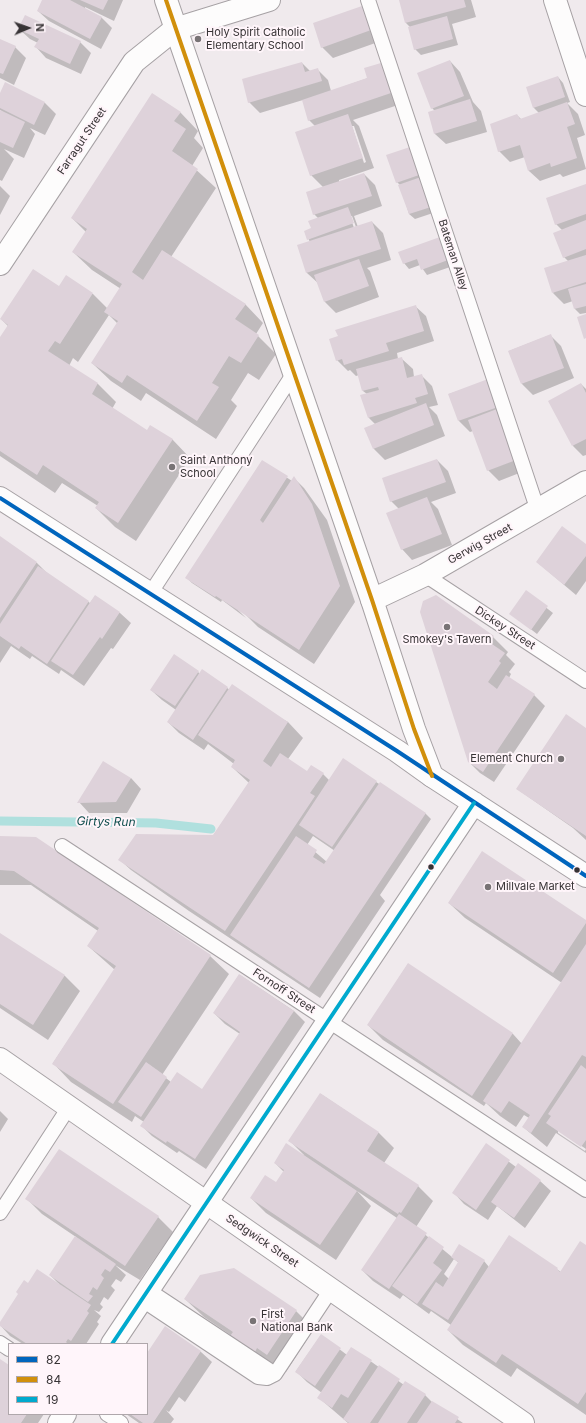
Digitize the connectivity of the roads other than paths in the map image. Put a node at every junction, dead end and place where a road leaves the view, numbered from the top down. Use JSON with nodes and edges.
{"nodes":[{"id":1,"x":166,"y":0,"type":"edge"},
{"id":2,"x":269,"y":0,"type":"edge"},
{"id":3,"x":368,"y":0,"type":"edge"},
{"id":4,"x":555,"y":0,"type":"edge"},
{"id":5,"x":175,"y":29,"type":"junction"},
{"id":6,"x":586,"y":95,"type":"edge"},
{"id":7,"x":0,"y":264,"type":"edge"},
{"id":8,"x":294,"y":373,"type":"junction"},
{"id":9,"x":583,"y":487,"type":"edge"},
{"id":10,"x":0,"y":498,"type":"edge"},
{"id":11,"x":538,"y":511,"type":"junction"},
{"id":12,"x":425,"y":575,"type":"junction"},
{"id":13,"x":150,"y":594,"type":"junction"},
{"id":14,"x":372,"y":600,"type":"junction"},
{"id":15,"x":586,"y":681,"type":"edge"},
{"id":16,"x":432,"y":776,"type":"junction"},
{"id":17,"x":474,"y":803,"type":"junction"},
{"id":18,"x":62,"y":846,"type":"dead end"},
{"id":19,"x":586,"y":876,"type":"edge"},
{"id":20,"x":329,"y":1021,"type":"junction"},
{"id":21,"x":0,"y":1059,"type":"edge"},
{"id":22,"x":69,"y":1107,"type":"junction"},
{"id":23,"x":586,"y":1190,"type":"edge"},
{"id":24,"x":206,"y":1203,"type":"junction"},
{"id":25,"x":0,"y":1213,"type":"edge"},
{"id":26,"x":332,"y":1288,"type":"junction"},
{"id":27,"x":145,"y":1294,"type":"junction"},
{"id":28,"x":113,"y":1343,"type":"edge"},
{"id":29,"x":109,"y":1415,"type":"edge"},
{"id":30,"x":121,"y":1423,"type":"edge"},
{"id":31,"x":523,"y":1423,"type":"edge"}],
"edges":[{"from":1,"to":5,"type":"street"},
{"from":2,"to":5,"type":"street"},
{"from":3,"to":11,"type":"lane","name":"Bateman Alley"},
{"from":4,"to":6,"type":"street"},
{"from":5,"to":7,"type":"street","name":"Farragut Street"},
{"from":5,"to":8,"type":"street"},
{"from":8,"to":13,"type":"lane"},
{"from":8,"to":14,"type":"street"},
{"from":9,"to":11,"type":"street","name":"Gerwig Street"},
{"from":10,"to":13,"type":"street"},
{"from":11,"to":12,"type":"street","name":"Gerwig Street"},
{"from":12,"to":14,"type":"street","name":"Gerwig Street"},
{"from":12,"to":15,"type":"lane","name":"Dickey Street"},
{"from":13,"to":16,"type":"street"},
{"from":14,"to":16,"type":"street"},
{"from":16,"to":17,"type":"street"},
{"from":17,"to":19,"type":"street"},
{"from":17,"to":20,"type":"street"},
{"from":18,"to":20,"type":"lane","name":"Fornoff Street"},
{"from":20,"to":23,"type":"lane","name":"Fornoff Street"},
{"from":20,"to":24,"type":"street"},
{"from":21,"to":22,"type":"street","name":"Sedgwick Street"},
{"from":22,"to":24,"type":"street","name":"Sedgwick Street"},
{"from":22,"to":25,"type":"lane"},
{"from":24,"to":26,"type":"street","name":"Sedgwick Street"},
{"from":24,"to":27,"type":"street"},
{"from":26,"to":27,"type":"lane"},
{"from":26,"to":31,"type":"street","name":"Sedgwick Street"},
{"from":27,"to":28,"type":"street"},
{"from":29,"to":30,"type":"lane"}]}
